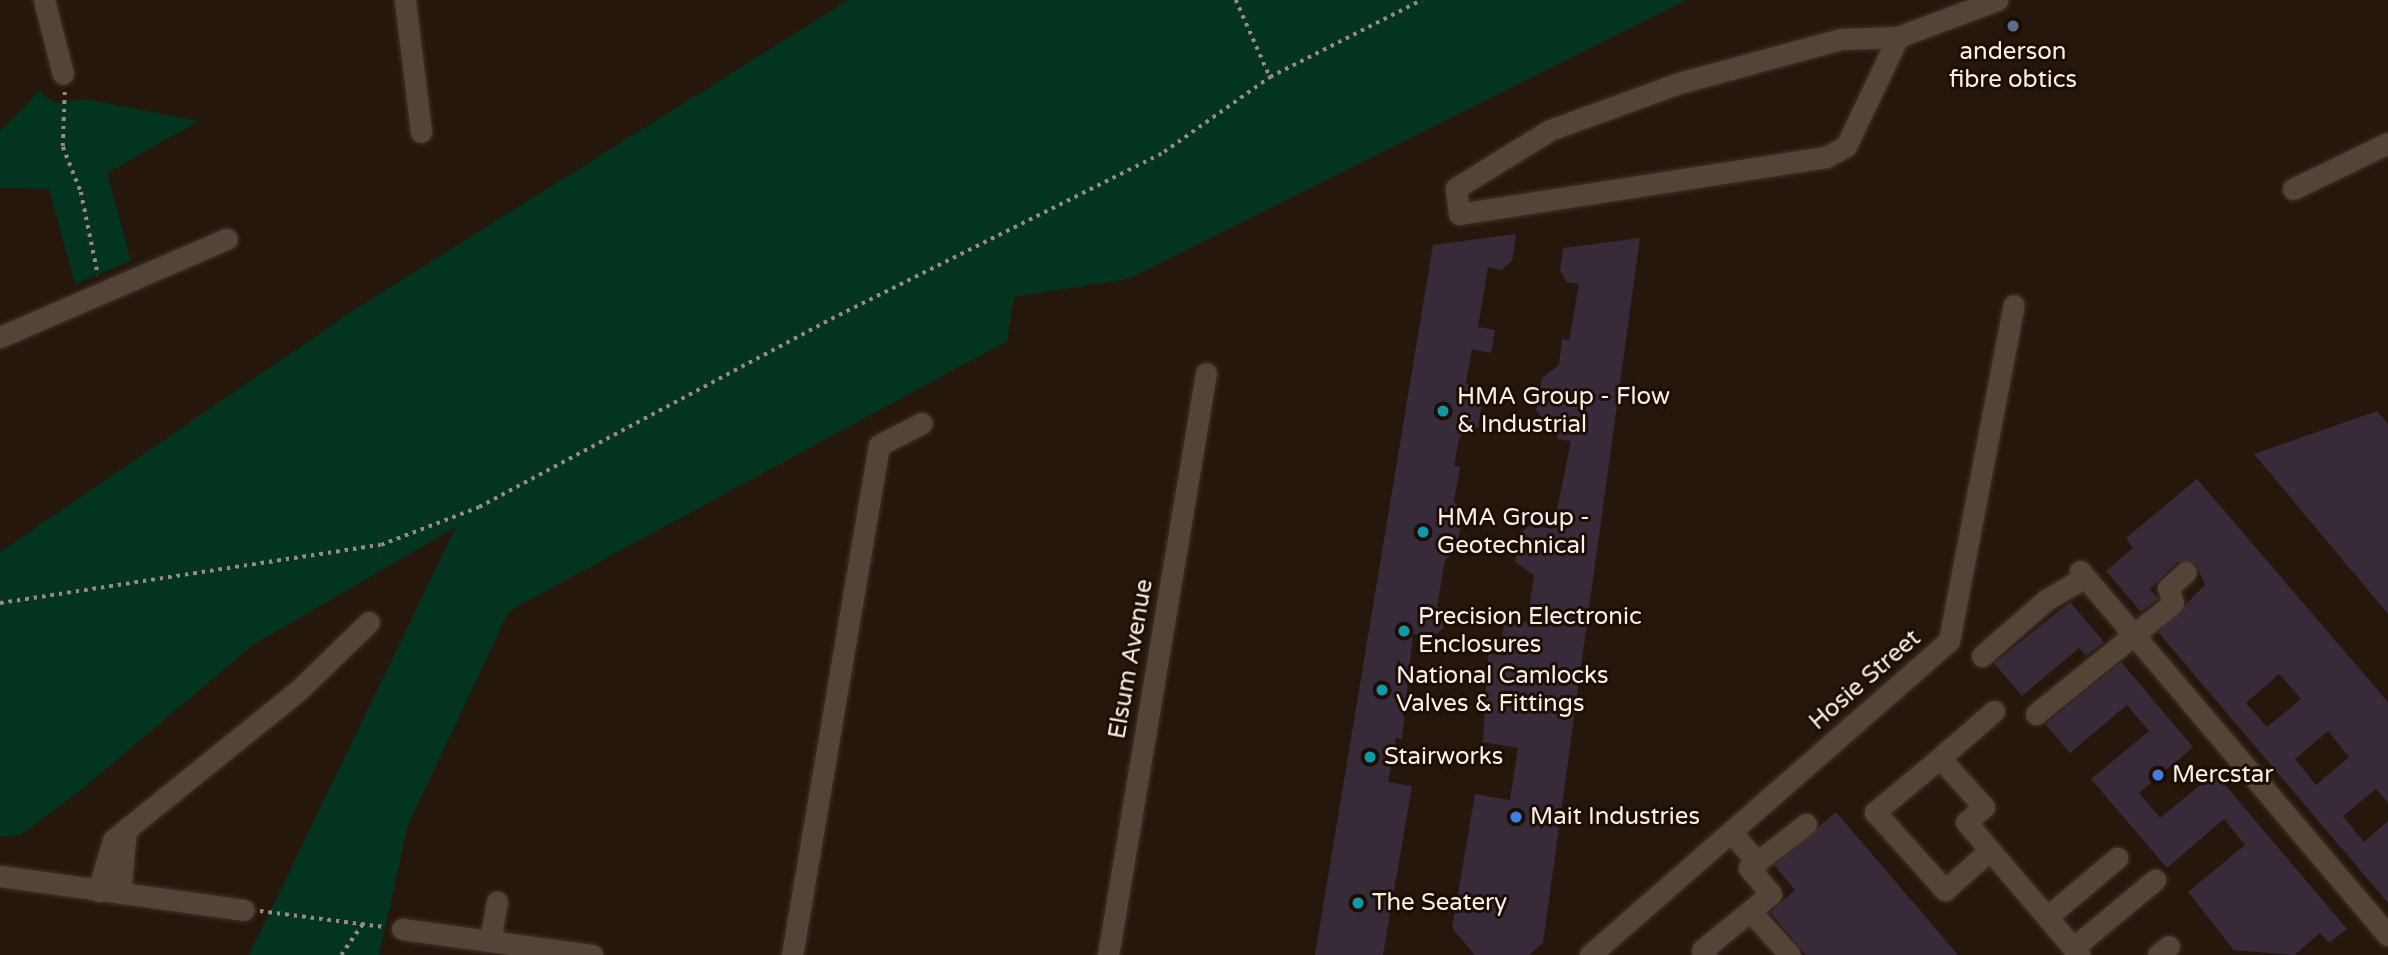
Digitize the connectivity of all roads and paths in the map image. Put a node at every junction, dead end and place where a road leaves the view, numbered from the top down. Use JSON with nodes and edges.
{"nodes":[{"id":1,"x":44,"y":0,"type":"edge"},
{"id":2,"x":405,"y":0,"type":"edge"},
{"id":3,"x":1236,"y":0,"type":"edge"},
{"id":4,"x":1422,"y":0,"type":"edge"},
{"id":5,"x":1997,"y":0,"type":"edge"},
{"id":6,"x":1898,"y":37,"type":"junction"},
{"id":7,"x":64,"y":74,"type":"joint"},
{"id":8,"x":1270,"y":76,"type":"junction"},
{"id":9,"x":421,"y":132,"type":"dead end"},
{"id":10,"x":2388,"y":143,"type":"edge"},
{"id":11,"x":2293,"y":189,"type":"dead end"},
{"id":12,"x":227,"y":239,"type":"dead end"},
{"id":13,"x":103,"y":294,"type":"junction"},
{"id":14,"x":2014,"y":305,"type":"dead end"},
{"id":15,"x":0,"y":337,"type":"edge"},
{"id":16,"x":1206,"y":373,"type":"dead end"},
{"id":17,"x":922,"y":423,"type":"dead end"},
{"id":18,"x":2186,"y":572,"type":"dead end"},
{"id":19,"x":0,"y":603,"type":"edge"},
{"id":20,"x":369,"y":622,"type":"dead end"},
{"id":21,"x":2135,"y":636,"type":"junction"},
{"id":22,"x":1982,"y":656,"type":"dead end"},
{"id":23,"x":1994,"y":710,"type":"dead end"},
{"id":24,"x":2036,"y":714,"type":"dead end"},
{"id":25,"x":1940,"y":758,"type":"junction"},
{"id":26,"x":1806,"y":824,"type":"dead end"},
{"id":27,"x":126,"y":830,"type":"junction"},
{"id":28,"x":1731,"y":832,"type":"junction"},
{"id":29,"x":1990,"y":850,"type":"junction"},
{"id":30,"x":2117,"y":858,"type":"dead end"},
{"id":31,"x":1757,"y":862,"type":"junction"},
{"id":32,"x":0,"y":876,"type":"edge"},
{"id":33,"x":2155,"y":880,"type":"dead end"},
{"id":34,"x":98,"y":891,"type":"junction"},
{"id":35,"x":120,"y":892,"type":"junction"},
{"id":36,"x":497,"y":902,"type":"dead end"},
{"id":37,"x":244,"y":910,"type":"joint"},
{"id":38,"x":1750,"y":911,"type":"junction"},
{"id":39,"x":2047,"y":917,"type":"junction"},
{"id":40,"x":363,"y":923,"type":"junction"},
{"id":41,"x":402,"y":929,"type":"joint"},
{"id":42,"x":2388,"y":934,"type":"edge"},
{"id":43,"x":490,"y":941,"type":"junction"},
{"id":44,"x":516,"y":950,"type":"edge"},
{"id":45,"x":2076,"y":952,"type":"edge"},
{"id":46,"x":341,"y":955,"type":"edge"},
{"id":47,"x":592,"y":955,"type":"edge"},
{"id":48,"x":792,"y":955,"type":"edge"},
{"id":49,"x":1108,"y":955,"type":"edge"},
{"id":50,"x":1590,"y":955,"type":"edge"},
{"id":51,"x":1706,"y":955,"type":"edge"},
{"id":52,"x":1790,"y":955,"type":"edge"}],
"edges":[{"from":1,"to":7,"type":"street"},
{"from":2,"to":9,"type":"street"},
{"from":3,"to":8,"type":"path"},
{"from":4,"to":8,"type":"path"},
{"from":5,"to":6,"type":"street"},
{"from":6,"to":6,"type":"street"},
{"from":7,"to":13,"type":"path"},
{"from":8,"to":19,"type":"path"},
{"from":10,"to":11,"type":"street"},
{"from":12,"to":13,"type":"street"},
{"from":13,"to":15,"type":"street"},
{"from":14,"to":28,"type":"street","name":"Hosie Street"},
{"from":16,"to":49,"type":"street","name":"Elsum Avenue"},
{"from":17,"to":48,"type":"street"},
{"from":18,"to":21,"type":"street"},
{"from":20,"to":27,"type":"street"},
{"from":21,"to":22,"type":"street"},
{"from":21,"to":24,"type":"street"},
{"from":21,"to":42,"type":"street"},
{"from":23,"to":25,"type":"street"},
{"from":25,"to":29,"type":"street"},
{"from":25,"to":29,"type":"street"},
{"from":26,"to":31,"type":"street"},
{"from":27,"to":34,"type":"street"},
{"from":27,"to":35,"type":"street"},
{"from":28,"to":31,"type":"street"},
{"from":28,"to":50,"type":"street","name":"Hosie Street"},
{"from":29,"to":39,"type":"street"},
{"from":30,"to":39,"type":"street"},
{"from":31,"to":38,"type":"street"},
{"from":32,"to":34,"type":"street"},
{"from":33,"to":45,"type":"street"},
{"from":34,"to":35,"type":"street"},
{"from":35,"to":37,"type":"street"},
{"from":36,"to":43,"type":"street"},
{"from":37,"to":40,"type":"path"},
{"from":38,"to":51,"type":"street"},
{"from":38,"to":52,"type":"street"},
{"from":39,"to":45,"type":"street"},
{"from":40,"to":41,"type":"path"},
{"from":40,"to":46,"type":"path"},
{"from":41,"to":43,"type":"street"},
{"from":43,"to":44,"type":"street"},
{"from":44,"to":47,"type":"street"}]}
